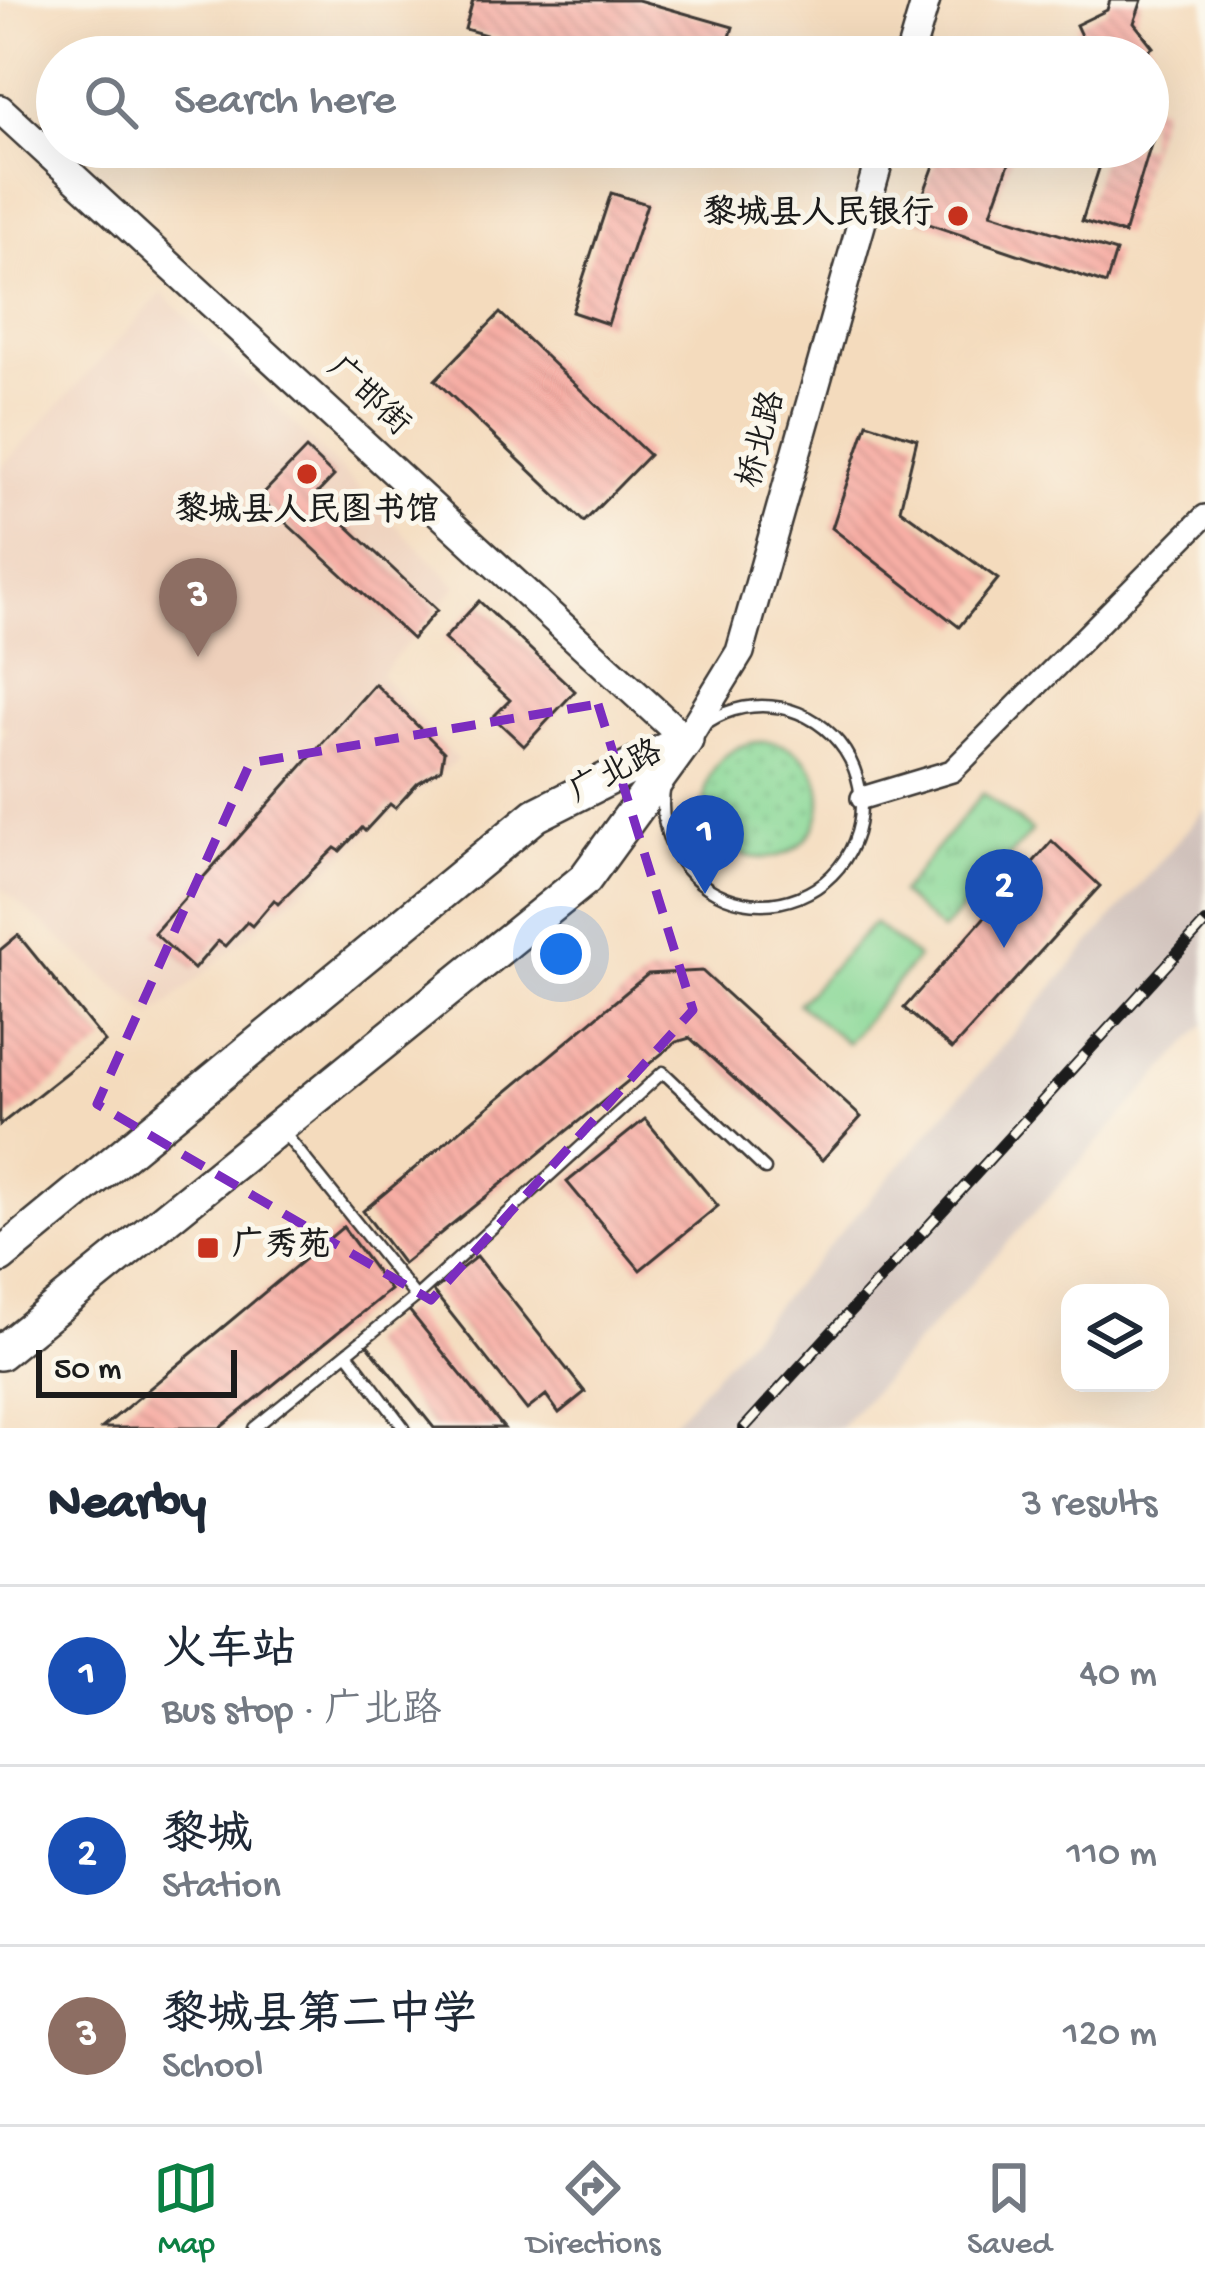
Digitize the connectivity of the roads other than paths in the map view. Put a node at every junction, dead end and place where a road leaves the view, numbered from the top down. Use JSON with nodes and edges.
{"nodes":[{"id":1,"x":926,"y":0,"type":"edge"},
{"id":2,"x":915,"y":36,"type":"edge"},
{"id":3,"x":0,"y":109,"type":"edge"},
{"id":4,"x":36,"y":142,"type":"edge"},
{"id":5,"x":64,"y":168,"type":"edge"},
{"id":6,"x":877,"y":168,"type":"edge"},
{"id":7,"x":1205,"y":516,"type":"edge"},
{"id":8,"x":686,"y":740,"type":"junction"},
{"id":9,"x":862,"y":798,"type":"junction"},
{"id":10,"x":279,"y":1126,"type":"junction"},
{"id":11,"x":765,"y":1168,"type":"dead end"},
{"id":12,"x":0,"y":1256,"type":"edge"},
{"id":13,"x":416,"y":1297,"type":"junction"},
{"id":14,"x":0,"y":1353,"type":"edge"},
{"id":15,"x":347,"y":1353,"type":"junction"},
{"id":16,"x":254,"y":1428,"type":"edge"},
{"id":17,"x":404,"y":1428,"type":"edge"}],
"edges":[{"from":1,"to":2,"type":"street"},
{"from":3,"to":4,"type":"street","name":"广邯街"},
{"from":5,"to":8,"type":"street","name":"广邯街"},
{"from":6,"to":8,"type":"street","name":"桥北路"},
{"from":7,"to":9,"type":"street"},
{"from":8,"to":9,"type":"lane"},
{"from":8,"to":9,"type":"lane"},
{"from":8,"to":10,"type":"main road","name":"广北路"},
{"from":8,"to":12,"type":"main road","name":"广北路"},
{"from":10,"to":13,"type":"lane"},
{"from":10,"to":14,"type":"main road","name":"广北路"},
{"from":11,"to":13,"type":"lane"},
{"from":13,"to":15,"type":"lane"},
{"from":15,"to":16,"type":"lane"},
{"from":15,"to":17,"type":"lane"}]}
